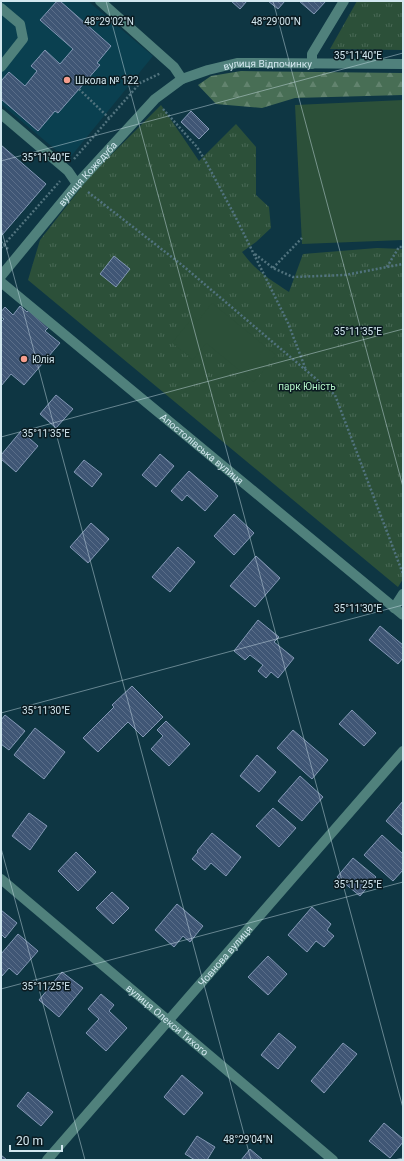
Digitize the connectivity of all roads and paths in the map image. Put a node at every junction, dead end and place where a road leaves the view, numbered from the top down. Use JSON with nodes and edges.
{"nodes":[{"id":1,"x":100,"y":1,"type":"edge"},
{"id":2,"x":344,"y":1,"type":"edge"},
{"id":3,"x":1,"y":8,"type":"edge"},
{"id":4,"x":312,"y":64,"type":"junction"},
{"id":5,"x":403,"y":64,"type":"edge"},
{"id":6,"x":1,"y":67,"type":"edge"},
{"id":7,"x":174,"y":67,"type":"junction"},
{"id":8,"x":182,"y":79,"type":"junction"},
{"id":9,"x":79,"y":88,"type":"dead end"},
{"id":10,"x":155,"y":99,"type":"junction"},
{"id":11,"x":1,"y":114,"type":"edge"},
{"id":12,"x":109,"y":118,"type":"junction"},
{"id":13,"x":68,"y":171,"type":"junction"},
{"id":14,"x":77,"y":184,"type":"junction"},
{"id":15,"x":302,"y":238,"type":"dead end"},
{"id":16,"x":403,"y":247,"type":"edge"},
{"id":17,"x":1,"y":248,"type":"edge"},
{"id":18,"x":253,"y":252,"type":"junction"},
{"id":19,"x":403,"y":264,"type":"edge"},
{"id":20,"x":387,"y":267,"type":"junction"},
{"id":21,"x":274,"y":268,"type":"junction"},
{"id":22,"x":1,"y":276,"type":"edge"},
{"id":23,"x":1,"y":282,"type":"edge"},
{"id":24,"x":306,"y":372,"type":"junction"},
{"id":25,"x":403,"y":574,"type":"edge"},
{"id":26,"x":403,"y":594,"type":"edge"},
{"id":27,"x":394,"y":608,"type":"junction"},
{"id":28,"x":403,"y":615,"type":"edge"},
{"id":29,"x":403,"y":751,"type":"edge"},
{"id":30,"x":1,"y":879,"type":"edge"},
{"id":31,"x":169,"y":1020,"type":"junction"},
{"id":32,"x":47,"y":1160,"type":"edge"},
{"id":33,"x":333,"y":1160,"type":"edge"}],
"edges":[{"from":1,"to":7,"type":"street"},
{"from":2,"to":4,"type":"street"},
{"from":3,"to":6,"type":"street"},
{"from":4,"to":5,"type":"street","name":"вулиця Відпочинку"},
{"from":4,"to":8,"type":"street","name":"вулиця Відпочинку"},
{"from":7,"to":8,"type":"street"},
{"from":7,"to":12,"type":"path"},
{"from":8,"to":10,"type":"street","name":"вулиця Кожедуба"},
{"from":9,"to":12,"type":"path"},
{"from":10,"to":14,"type":"street","name":"вулиця Кожедуба"},
{"from":10,"to":18,"type":"path"},
{"from":11,"to":13,"type":"street"},
{"from":12,"to":13,"type":"path"},
{"from":13,"to":14,"type":"street"},
{"from":13,"to":17,"type":"path"},
{"from":14,"to":22,"type":"street","name":"вулиця Кожедуба"},
{"from":14,"to":24,"type":"path"},
{"from":15,"to":21,"type":"path"},
{"from":16,"to":20,"type":"path"},
{"from":18,"to":21,"type":"path"},
{"from":18,"to":24,"type":"path"},
{"from":19,"to":20,"type":"path"},
{"from":20,"to":21,"type":"path"},
{"from":23,"to":27,"type":"street","name":"Апостолівська вулиця"},
{"from":24,"to":25,"type":"path"},
{"from":26,"to":27,"type":"street"},
{"from":27,"to":28,"type":"street","name":"Апостолівська вулиця"},
{"from":29,"to":31,"type":"street","name":"Човнова вулиця"},
{"from":30,"to":31,"type":"street","name":"вулиця Олекси Тихого"},
{"from":31,"to":32,"type":"street","name":"Човнова вулиця"},
{"from":31,"to":33,"type":"street","name":"вулиця Олекси Тихого"}]}
